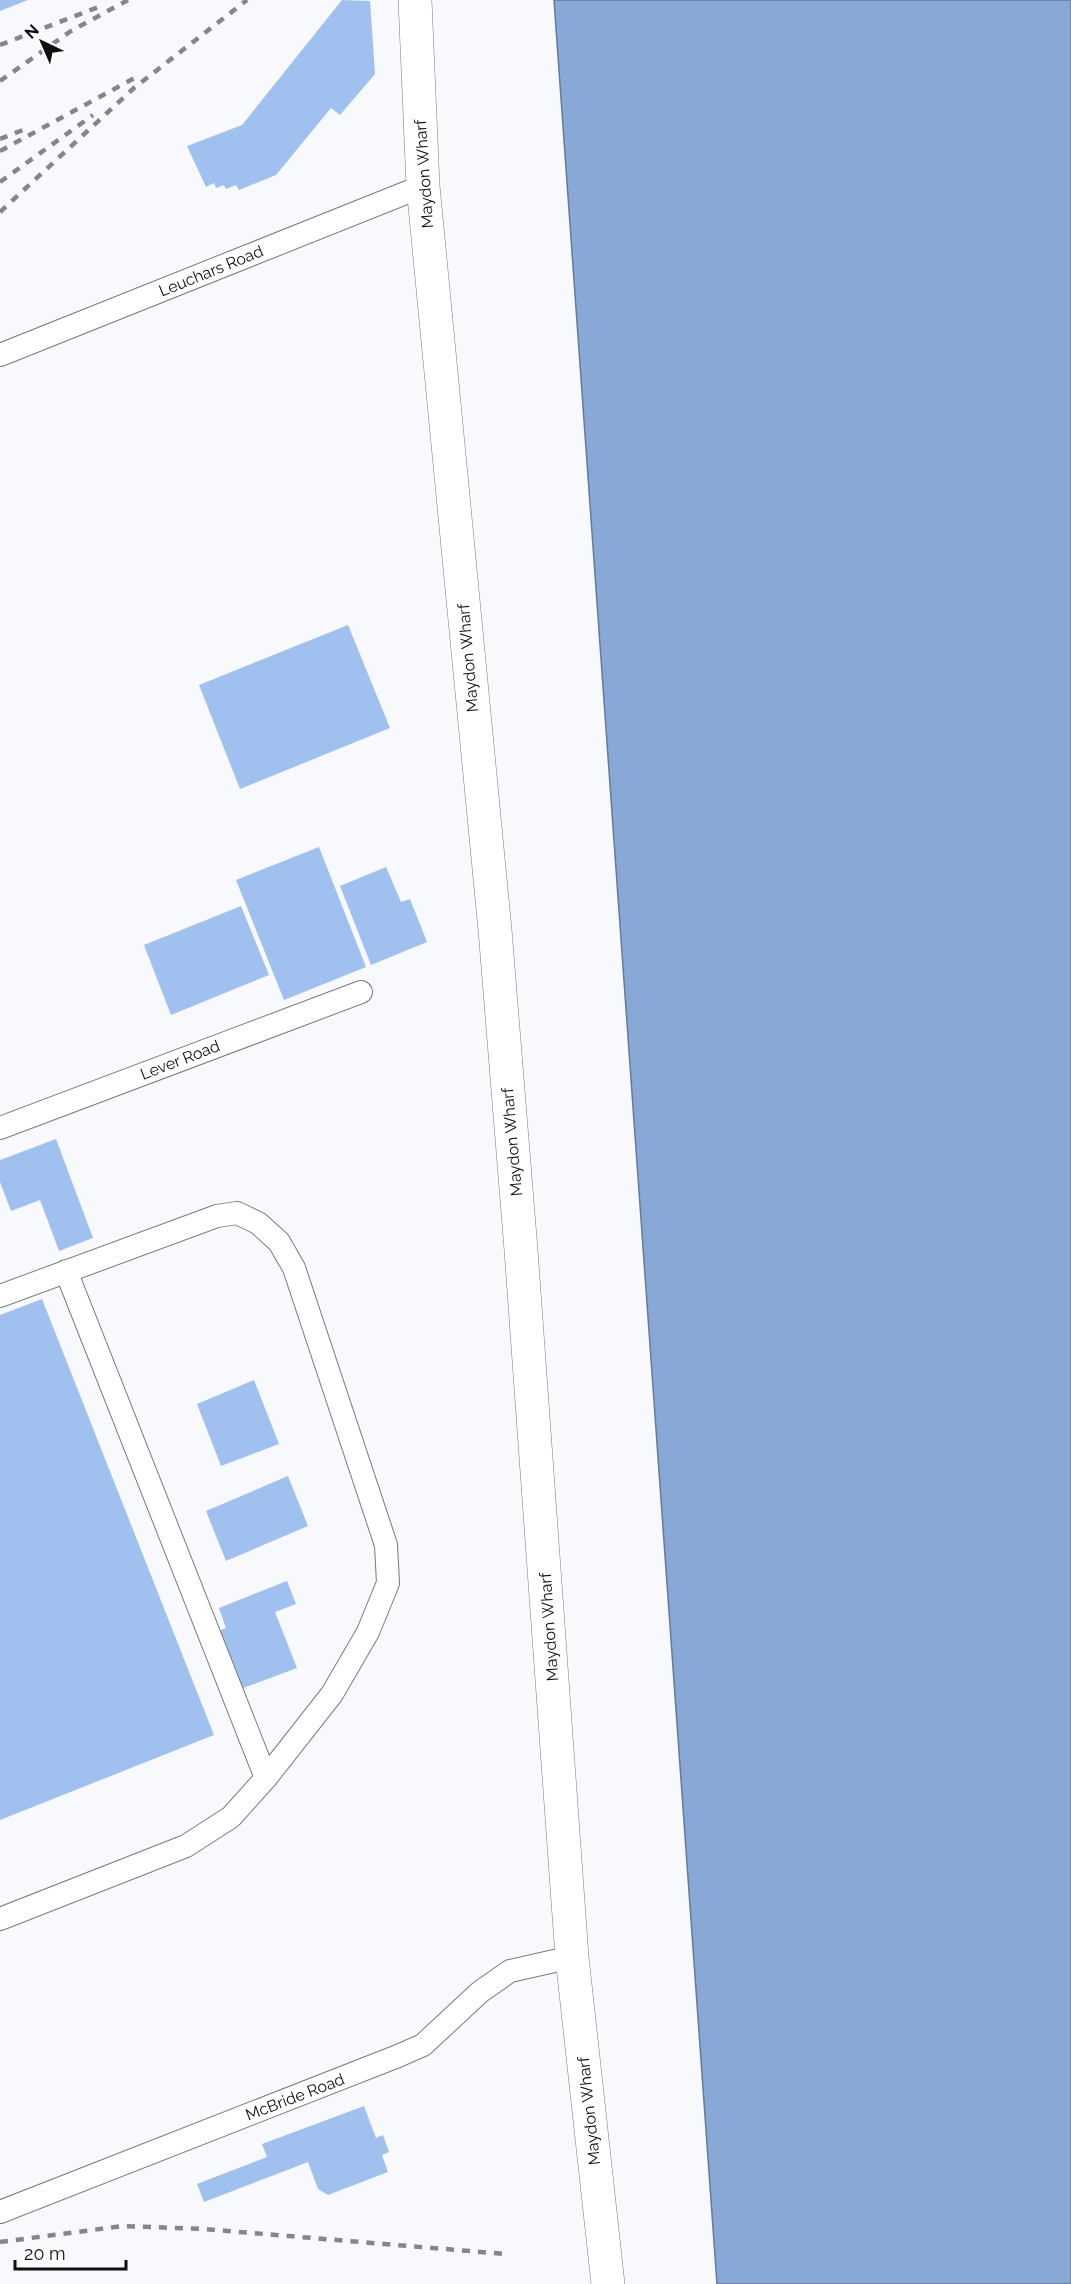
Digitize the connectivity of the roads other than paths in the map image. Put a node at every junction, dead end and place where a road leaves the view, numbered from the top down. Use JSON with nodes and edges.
{"nodes":[{"id":1,"x":414,"y":0,"type":"edge"},
{"id":2,"x":423,"y":186,"type":"junction"},
{"id":3,"x":0,"y":356,"type":"edge"},
{"id":4,"x":361,"y":992,"type":"dead end"},
{"id":5,"x":0,"y":1128,"type":"edge"},
{"id":6,"x":66,"y":1271,"type":"junction"},
{"id":7,"x":0,"y":1296,"type":"edge"},
{"id":8,"x":266,"y":1778,"type":"junction"},
{"id":9,"x":0,"y":1919,"type":"edge"},
{"id":10,"x":572,"y":1957,"type":"junction"},
{"id":11,"x":0,"y":2212,"type":"edge"},
{"id":12,"x":608,"y":2284,"type":"edge"}],
"edges":[{"from":1,"to":2,"type":"street","name":"Maydon Wharf"},
{"from":2,"to":3,"type":"lane","name":"Leuchars Road"},
{"from":2,"to":10,"type":"street","name":"Maydon Wharf"},
{"from":4,"to":5,"type":"lane","name":"Lever Road"},
{"from":6,"to":7,"type":"lane"},
{"from":6,"to":8,"type":"lane"},
{"from":6,"to":8,"type":"lane"},
{"from":8,"to":9,"type":"lane"},
{"from":10,"to":11,"type":"lane","name":"McBride Road"},
{"from":10,"to":12,"type":"street","name":"Maydon Wharf"}]}
